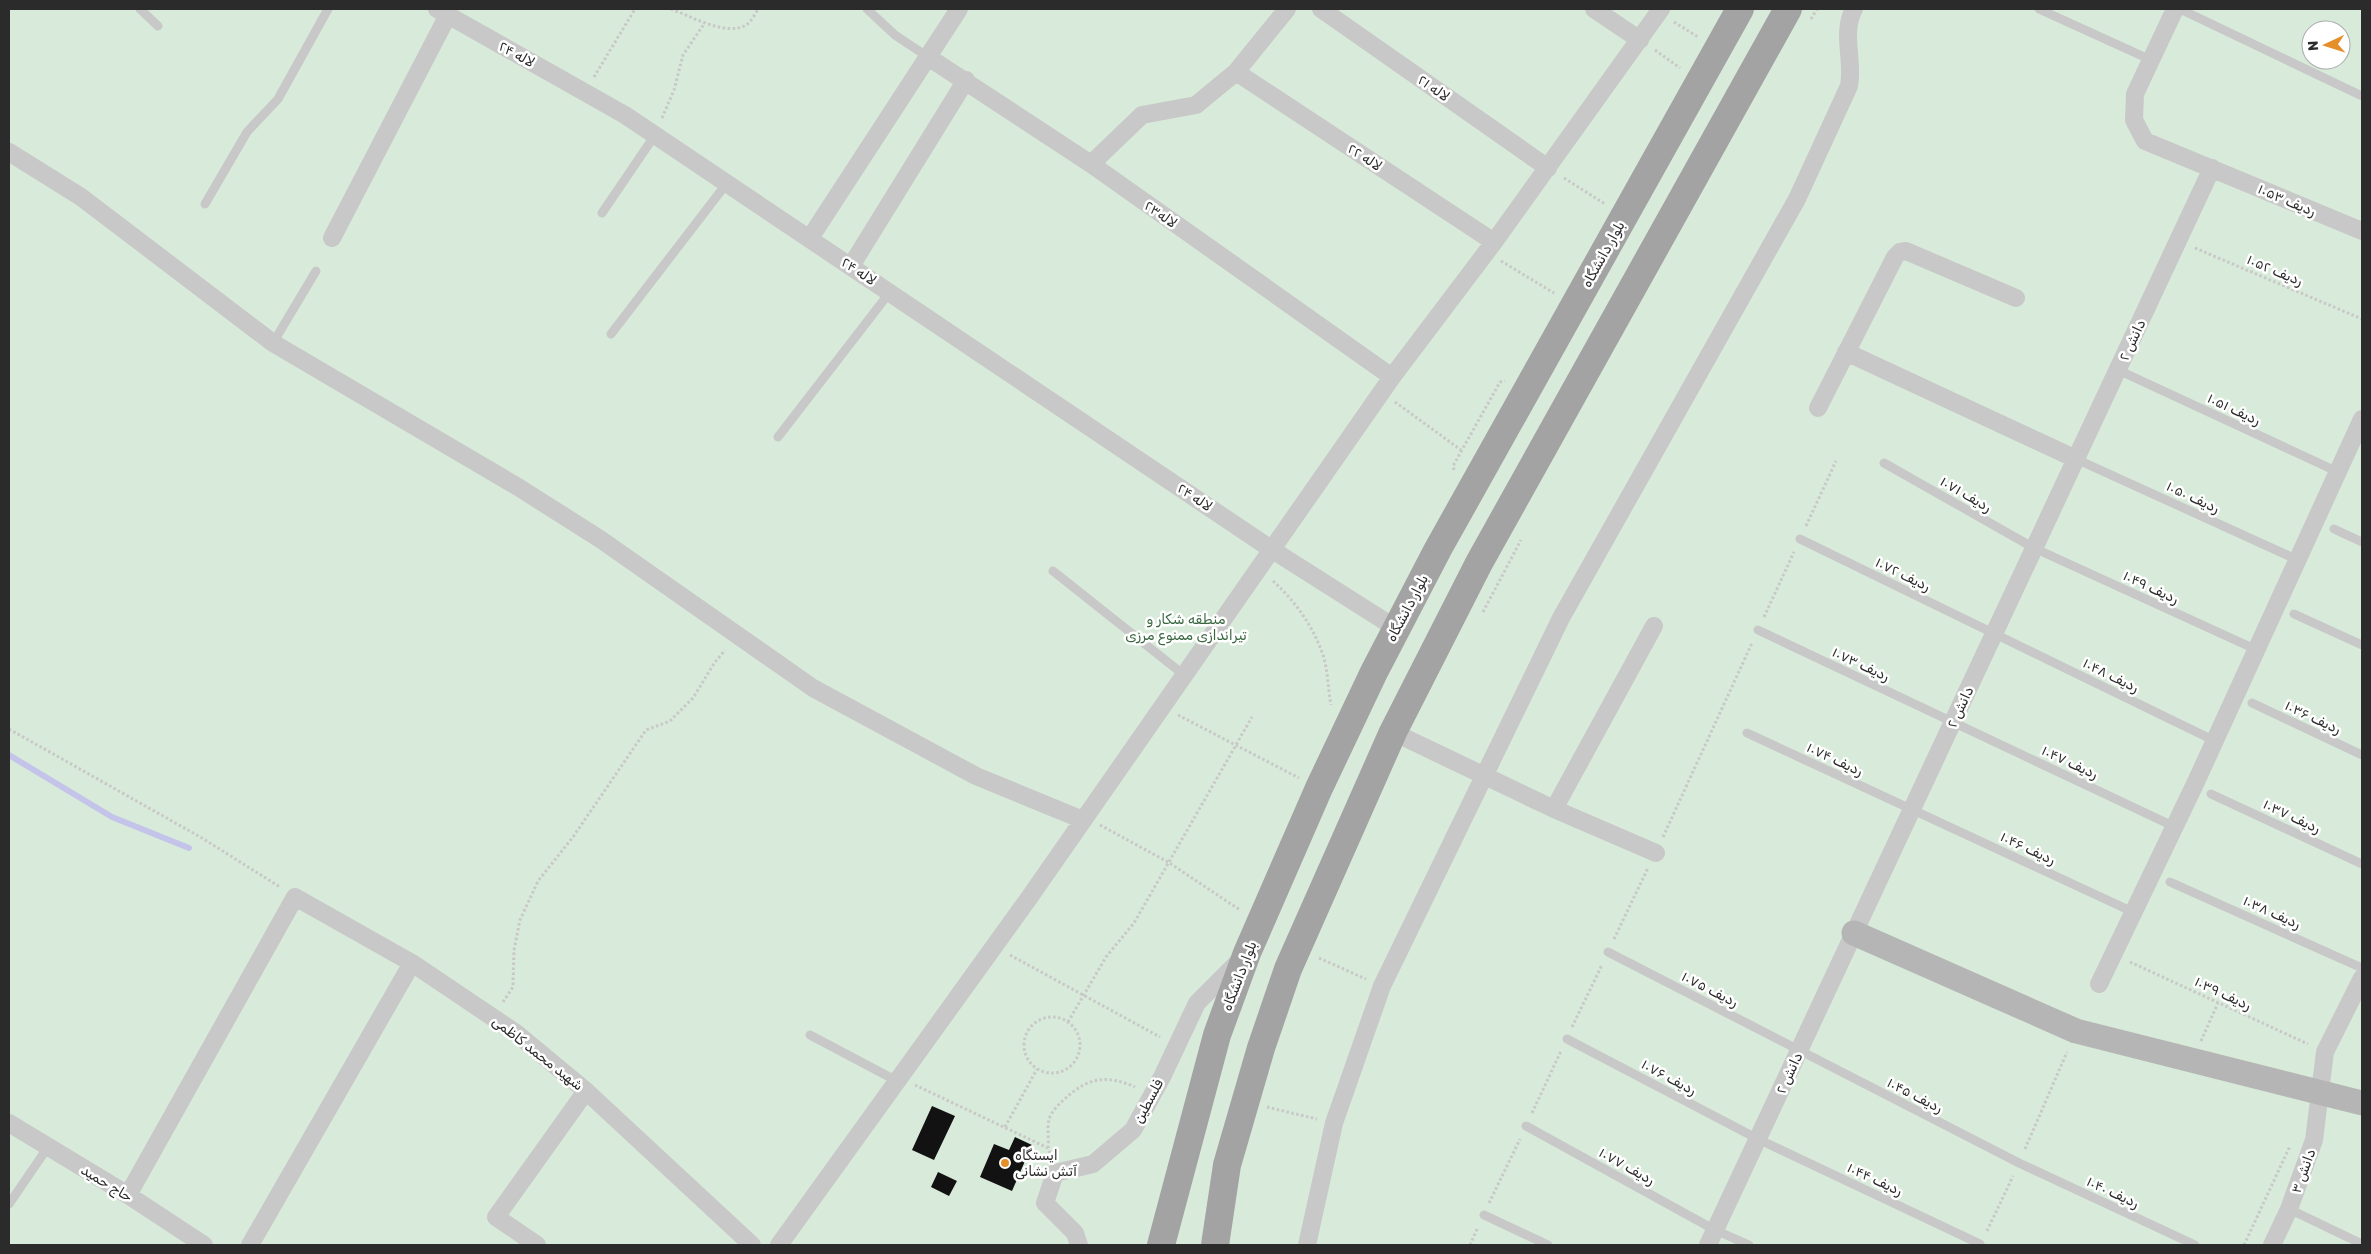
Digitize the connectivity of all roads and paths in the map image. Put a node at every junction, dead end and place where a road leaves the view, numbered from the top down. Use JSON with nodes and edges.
{"nodes":[{"id":1,"x":140,"y":9,"type":"edge"},
{"id":2,"x":328,"y":9,"type":"edge"},
{"id":3,"x":635,"y":9,"type":"edge"},
{"id":4,"x":671,"y":9,"type":"edge"},
{"id":5,"x":758,"y":9,"type":"edge"},
{"id":6,"x":867,"y":9,"type":"edge"},
{"id":7,"x":958,"y":9,"type":"edge"},
{"id":8,"x":1287,"y":9,"type":"edge"},
{"id":9,"x":1320,"y":9,"type":"edge"},
{"id":10,"x":1594,"y":9,"type":"edge"},
{"id":11,"x":1740,"y":9,"type":"edge"},
{"id":12,"x":1817,"y":9,"type":"edge"},
{"id":13,"x":1854,"y":9,"type":"edge"},
{"id":14,"x":2039,"y":9,"type":"edge"},
{"id":15,"x":2175,"y":9,"type":"edge"},
{"id":16,"x":2180,"y":9,"type":"edge"},
{"id":17,"x":1659,"y":11,"type":"edge"},
{"id":18,"x":442,"y":12,"type":"edge"},
{"id":19,"x":1798,"y":17,"type":"edge"},
{"id":20,"x":704,"y":24,"type":"junction"},
{"id":21,"x":158,"y":26,"type":"dead end"},
{"id":22,"x":1700,"y":38,"type":"dead end"},
{"id":23,"x":1640,"y":40,"type":"junction"},
{"id":24,"x":928,"y":57,"type":"junction"},
{"id":25,"x":2151,"y":60,"type":"junction"},
{"id":26,"x":1236,"y":72,"type":"junction"},
{"id":27,"x":966,"y":80,"type":"junction"},
{"id":28,"x":1700,"y":81,"type":"junction"},
{"id":29,"x":585,"y":92,"type":"junction"},
{"id":30,"x":2362,"y":96,"type":"edge"},
{"id":31,"x":655,"y":135,"type":"junction"},
{"id":32,"x":9,"y":152,"type":"edge"},
{"id":33,"x":1091,"y":164,"type":"junction"},
{"id":34,"x":1548,"y":168,"type":"junction"},
{"id":35,"x":2212,"y":168,"type":"junction"},
{"id":36,"x":727,"y":183,"type":"junction"},
{"id":37,"x":205,"y":204,"type":"dead end"},
{"id":38,"x":602,"y":213,"type":"dead end"},
{"id":39,"x":1620,"y":222,"type":"junction"},
{"id":40,"x":2362,"y":231,"type":"edge"},
{"id":41,"x":332,"y":238,"type":"dead end"},
{"id":42,"x":810,"y":238,"type":"junction"},
{"id":43,"x":2178,"y":241,"type":"junction"},
{"id":44,"x":1490,"y":247,"type":"junction"},
{"id":45,"x":851,"y":266,"type":"junction"},
{"id":46,"x":316,"y":271,"type":"dead end"},
{"id":47,"x":890,"y":292,"type":"junction"},
{"id":48,"x":1556,"y":294,"type":"dead end"},
{"id":49,"x":2016,"y":298,"type":"dead end"},
{"id":50,"x":2362,"y":319,"type":"edge"},
{"id":51,"x":611,"y":334,"type":"dead end"},
{"id":52,"x":273,"y":343,"type":"junction"},
{"id":53,"x":1846,"y":352,"type":"junction"},
{"id":54,"x":2118,"y":370,"type":"junction"},
{"id":55,"x":1392,"y":376,"type":"junction"},
{"id":56,"x":1381,"y":392,"type":"junction"},
{"id":57,"x":1818,"y":408,"type":"dead end"},
{"id":58,"x":2362,"y":419,"type":"edge"},
{"id":59,"x":778,"y":437,"type":"dead end"},
{"id":60,"x":1462,"y":450,"type":"dead end"},
{"id":61,"x":2076,"y":459,"type":"junction"},
{"id":62,"x":1836,"y":461,"type":"dead end"},
{"id":63,"x":1884,"y":463,"type":"dead end"},
{"id":64,"x":2338,"y":472,"type":"junction"},
{"id":65,"x":2334,"y":529,"type":"dead end"},
{"id":66,"x":1526,"y":533,"type":"dead end"},
{"id":67,"x":1800,"y":540,"type":"junction"},
{"id":68,"x":2362,"y":542,"type":"edge"},
{"id":69,"x":2034,"y":548,"type":"junction"},
{"id":70,"x":1271,"y":549,"type":"junction"},
{"id":71,"x":2298,"y":560,"type":"junction"},
{"id":72,"x":1053,"y":571,"type":"dead end"},
{"id":73,"x":1256,"y":571,"type":"junction"},
{"id":74,"x":2294,"y":614,"type":"dead end"},
{"id":75,"x":1479,"y":620,"type":"dead end"},
{"id":76,"x":1654,"y":626,"type":"dead end"},
{"id":77,"x":1397,"y":629,"type":"junction"},
{"id":78,"x":1758,"y":630,"type":"junction"},
{"id":79,"x":1994,"y":634,"type":"junction"},
{"id":80,"x":737,"y":636,"type":"junction"},
{"id":81,"x":2362,"y":645,"type":"edge"},
{"id":82,"x":2257,"y":650,"type":"junction"},
{"id":83,"x":1184,"y":675,"type":"junction"},
{"id":84,"x":2252,"y":703,"type":"dead end"},
{"id":85,"x":1162,"y":707,"type":"junction"},
{"id":86,"x":1252,"y":717,"type":"dead end"},
{"id":87,"x":1953,"y":722,"type":"junction"},
{"id":88,"x":9,"y":729,"type":"edge"},
{"id":89,"x":1393,"y":732,"type":"junction"},
{"id":90,"x":1747,"y":733,"type":"dead end"},
{"id":91,"x":2215,"y":740,"type":"junction"},
{"id":92,"x":1237,"y":746,"type":"junction"},
{"id":93,"x":1338,"y":747,"type":"junction"},
{"id":94,"x":2362,"y":755,"type":"edge"},
{"id":95,"x":1485,"y":777,"type":"junction"},
{"id":96,"x":1319,"y":788,"type":"junction"},
{"id":97,"x":2211,"y":794,"type":"dead end"},
{"id":98,"x":1554,"y":810,"type":"junction"},
{"id":99,"x":1912,"y":810,"type":"junction"},
{"id":100,"x":1083,"y":820,"type":"junction"},
{"id":101,"x":2174,"y":827,"type":"junction"},
{"id":102,"x":1656,"y":853,"type":"joint"},
{"id":103,"x":1168,"y":862,"type":"junction"},
{"id":104,"x":2362,"y":864,"type":"edge"},
{"id":105,"x":2170,"y":882,"type":"dead end"},
{"id":106,"x":296,"y":897,"type":"junction"},
{"id":107,"x":2134,"y":912,"type":"junction"},
{"id":108,"x":1260,"y":924,"type":"junction"},
{"id":109,"x":1854,"y":933,"type":"junction"},
{"id":110,"x":994,"y":946,"type":"junction"},
{"id":111,"x":1297,"y":947,"type":"junction"},
{"id":112,"x":1608,"y":952,"type":"dead end"},
{"id":113,"x":1248,"y":953,"type":"junction"},
{"id":114,"x":2113,"y":954,"type":"junction"},
{"id":115,"x":412,"y":963,"type":"junction"},
{"id":116,"x":2362,"y":968,"type":"edge"},
{"id":117,"x":2362,"y":978,"type":"edge"},
{"id":118,"x":2099,"y":984,"type":"dead end"},
{"id":119,"x":1382,"y":986,"type":"junction"},
{"id":120,"x":1082,"y":996,"type":"junction"},
{"id":121,"x":2218,"y":1003,"type":"junction"},
{"id":122,"x":492,"y":1017,"type":"junction"},
{"id":123,"x":1068,"y":1022,"type":"junction"},
{"id":124,"x":2076,"y":1031,"type":"junction"},
{"id":125,"x":810,"y":1035,"type":"dead end"},
{"id":126,"x":1567,"y":1039,"type":"dead end"},
{"id":127,"x":1176,"y":1046,"type":"junction"},
{"id":128,"x":1799,"y":1051,"type":"junction"},
{"id":129,"x":2325,"y":1052,"type":"junction"},
{"id":130,"x":2192,"y":1060,"type":"junction"},
{"id":131,"x":1037,"y":1069,"type":"junction"},
{"id":132,"x":897,"y":1081,"type":"junction"},
{"id":133,"x":586,"y":1091,"type":"junction"},
{"id":134,"x":2319,"y":1093,"type":"junction"},
{"id":135,"x":1152,"y":1095,"type":"junction"},
{"id":136,"x":2362,"y":1103,"type":"edge"},
{"id":137,"x":1262,"y":1114,"type":"dead end"},
{"id":138,"x":9,"y":1123,"type":"edge"},
{"id":139,"x":1334,"y":1123,"type":"junction"},
{"id":140,"x":1526,"y":1126,"type":"dead end"},
{"id":141,"x":1006,"y":1127,"type":"junction"},
{"id":142,"x":1758,"y":1139,"type":"junction"},
{"id":143,"x":2314,"y":1140,"type":"junction"},
{"id":144,"x":48,"y":1147,"type":"junction"},
{"id":145,"x":1048,"y":1148,"type":"junction"},
{"id":146,"x":2019,"y":1163,"type":"junction"},
{"id":147,"x":1055,"y":1173,"type":"junction"},
{"id":148,"x":128,"y":1195,"type":"junction"},
{"id":149,"x":9,"y":1204,"type":"edge"},
{"id":150,"x":2289,"y":1210,"type":"junction"},
{"id":151,"x":1484,"y":1215,"type":"dead end"},
{"id":152,"x":1712,"y":1238,"type":"edge"},
{"id":153,"x":1980,"y":1244,"type":"edge"},
{"id":154,"x":2362,"y":1244,"type":"edge"},
{"id":155,"x":204,"y":1245,"type":"edge"},
{"id":156,"x":250,"y":1245,"type":"edge"},
{"id":157,"x":537,"y":1245,"type":"edge"},
{"id":158,"x":752,"y":1245,"type":"edge"},
{"id":159,"x":779,"y":1245,"type":"edge"},
{"id":160,"x":1079,"y":1245,"type":"edge"},
{"id":161,"x":1161,"y":1245,"type":"edge"},
{"id":162,"x":1215,"y":1245,"type":"edge"},
{"id":163,"x":1307,"y":1245,"type":"edge"},
{"id":164,"x":1548,"y":1245,"type":"edge"},
{"id":165,"x":1748,"y":1245,"type":"edge"},
{"id":166,"x":2195,"y":1245,"type":"edge"},
{"id":167,"x":2244,"y":1245,"type":"edge"},
{"id":168,"x":2272,"y":1245,"type":"edge"}],
"edges":[{"from":1,"to":21,"type":"lane"},
{"from":2,"to":37,"type":"lane"},
{"from":3,"to":29,"type":"path"},
{"from":4,"to":20,"type":"path"},
{"from":5,"to":20,"type":"path"},
{"from":6,"to":24,"type":"lane"},
{"from":7,"to":24,"type":"street"},
{"from":8,"to":26,"type":"street"},
{"from":9,"to":34,"type":"street","name":"لاله ۲۱"},
{"from":10,"to":23,"type":"street"},
{"from":11,"to":28,"type":"main road","name":"بلوار دانشگاه"},
{"from":12,"to":19,"type":"path"},
{"from":13,"to":95,"type":"street"},
{"from":14,"to":25,"type":"lane"},
{"from":15,"to":25,"type":"street","name":"ردیف ۱۰۵۳"},
{"from":16,"to":30,"type":"lane"},
{"from":17,"to":22,"type":"path"},
{"from":17,"to":23,"type":"street"},
{"from":18,"to":29,"type":"street","name":"لاله ۲۴"},
{"from":18,"to":41,"type":"street"},
{"from":19,"to":89,"type":"main road"},
{"from":20,"to":31,"type":"path"},
{"from":23,"to":28,"type":"path"},
{"from":23,"to":34,"type":"street"},
{"from":24,"to":27,"type":"street","name":"لاله۲۳"},
{"from":24,"to":42,"type":"street"},
{"from":25,"to":35,"type":"street","name":"ردیف ۱۰۵۳"},
{"from":26,"to":33,"type":"street"},
{"from":26,"to":44,"type":"street","name":"لاله ۲۲"},
{"from":27,"to":33,"type":"street","name":"لاله۲۳"},
{"from":27,"to":45,"type":"street"},
{"from":28,"to":39,"type":"main road","name":"بلوار دانشگاه"},
{"from":29,"to":31,"type":"street","name":"لاله ۲۴"},
{"from":31,"to":36,"type":"street","name":"لاله ۲۴"},
{"from":31,"to":38,"type":"lane"},
{"from":32,"to":52,"type":"street"},
{"from":33,"to":55,"type":"street","name":"لاله۲۳"},
{"from":34,"to":39,"type":"path"},
{"from":34,"to":44,"type":"street"},
{"from":35,"to":40,"type":"street","name":"ردیف ۱۰۵۳"},
{"from":35,"to":43,"type":"street","name":"دانش ۲"},
{"from":36,"to":42,"type":"street","name":"لاله ۲۴"},
{"from":36,"to":51,"type":"lane"},
{"from":39,"to":77,"type":"main road","name":"بلوار دانشگاه"},
{"from":42,"to":45,"type":"street","name":"لاله ۲۴"},
{"from":43,"to":50,"type":"path","name":"ردیف ۱۰۵۲"},
{"from":43,"to":54,"type":"street","name":"دانش ۲"},
{"from":44,"to":48,"type":"path"},
{"from":44,"to":55,"type":"street"},
{"from":45,"to":47,"type":"street","name":"لاله ۲۴"},
{"from":46,"to":52,"type":"lane"},
{"from":47,"to":59,"type":"lane"},
{"from":47,"to":70,"type":"street","name":"لاله ۲۴"},
{"from":49,"to":53,"type":"street"},
{"from":52,"to":80,"type":"street"},
{"from":53,"to":57,"type":"street"},
{"from":53,"to":61,"type":"street"},
{"from":54,"to":61,"type":"street","name":"دانش ۲"},
{"from":54,"to":64,"type":"lane","name":"ردیف ۱۰۵۱"},
{"from":55,"to":56,"type":"street"},
{"from":56,"to":60,"type":"path"},
{"from":56,"to":70,"type":"street"},
{"from":58,"to":64,"type":"street"},
{"from":61,"to":69,"type":"street","name":"دانش ۲"},
{"from":61,"to":71,"type":"lane","name":"ردیف ۱۰۵۰"},
{"from":62,"to":67,"type":"path"},
{"from":63,"to":69,"type":"lane","name":"ردیف ۱۰۷۱"},
{"from":64,"to":71,"type":"street"},
{"from":65,"to":68,"type":"lane"},
{"from":66,"to":75,"type":"path"},
{"from":67,"to":78,"type":"path"},
{"from":67,"to":79,"type":"lane","name":"ردیف ۱۰۷۲"},
{"from":69,"to":79,"type":"street","name":"دانش ۲"},
{"from":69,"to":82,"type":"lane","name":"ردیف ۱۰۴۹"},
{"from":70,"to":73,"type":"street"},
{"from":70,"to":77,"type":"street","name":"لاله ۲۴"},
{"from":71,"to":82,"type":"street"},
{"from":72,"to":83,"type":"lane"},
{"from":73,"to":83,"type":"street"},
{"from":73,"to":93,"type":"path"},
{"from":74,"to":81,"type":"lane"},
{"from":76,"to":98,"type":"street"},
{"from":77,"to":93,"type":"main road","name":"بلوار دانشگاه"},
{"from":78,"to":87,"type":"lane","name":"ردیف ۱۰۷۳"},
{"from":78,"to":102,"type":"path"},
{"from":79,"to":87,"type":"street","name":"دانش ۲"},
{"from":79,"to":91,"type":"lane","name":"ردیف ۱۰۴۸"},
{"from":80,"to":100,"type":"street"},
{"from":80,"to":122,"type":"path"},
{"from":82,"to":91,"type":"street"},
{"from":83,"to":85,"type":"street"},
{"from":84,"to":94,"type":"lane","name":"ردیف ۱۰۳۶"},
{"from":85,"to":92,"type":"path"},
{"from":85,"to":100,"type":"street"},
{"from":86,"to":92,"type":"path"},
{"from":87,"to":99,"type":"street","name":"دانش ۲"},
{"from":87,"to":101,"type":"lane","name":"ردیف ۱۰۴۷"},
{"from":88,"to":106,"type":"path"},
{"from":89,"to":95,"type":"street"},
{"from":89,"to":111,"type":"main road"},
{"from":90,"to":99,"type":"lane","name":"ردیف ۱۰۷۴"},
{"from":91,"to":101,"type":"street"},
{"from":92,"to":96,"type":"path"},
{"from":92,"to":103,"type":"path"},
{"from":93,"to":96,"type":"main road","name":"بلوار دانشگاه"},
{"from":95,"to":98,"type":"street"},
{"from":95,"to":119,"type":"street"},
{"from":96,"to":108,"type":"main road","name":"بلوار دانشگاه"},
{"from":97,"to":104,"type":"lane","name":"ردیف ۱۰۳۷"},
{"from":98,"to":102,"type":"street"},
{"from":99,"to":107,"type":"lane","name":"ردیف ۱۰۴۶"},
{"from":99,"to":109,"type":"street","name":"دانش ۲"},
{"from":100,"to":103,"type":"path"},
{"from":100,"to":110,"type":"street"},
{"from":101,"to":107,"type":"street"},
{"from":103,"to":108,"type":"path"},
{"from":103,"to":120,"type":"path"},
{"from":105,"to":116,"type":"lane","name":"ردیف ۱۰۳۸"},
{"from":106,"to":115,"type":"street","name":"شهید محمد کاظمی"},
{"from":106,"to":148,"type":"street"},
{"from":107,"to":114,"type":"street"},
{"from":108,"to":113,"type":"main road","name":"بلوار دانشگاه"},
{"from":109,"to":124,"type":"street"},
{"from":109,"to":128,"type":"street","name":"دانش ۲"},
{"from":110,"to":120,"type":"path"},
{"from":110,"to":132,"type":"street"},
{"from":111,"to":119,"type":"path"},
{"from":111,"to":162,"type":"main road"},
{"from":112,"to":128,"type":"lane","name":"ردیف ۱۰۷۵"},
{"from":113,"to":127,"type":"street","name":"فلسطین"},
{"from":113,"to":161,"type":"main road","name":"بلوار دانشگاه"},
{"from":114,"to":118,"type":"street"},
{"from":114,"to":121,"type":"path","name":"ردیف ۱۰۳۹"},
{"from":115,"to":122,"type":"street","name":"شهید محمد کاظمی"},
{"from":115,"to":156,"type":"street"},
{"from":117,"to":129,"type":"street","name":"دانش ۳"},
{"from":119,"to":139,"type":"street"},
{"from":120,"to":123,"type":"path"},
{"from":120,"to":127,"type":"path"},
{"from":121,"to":129,"type":"path","name":"ردیف ۱۰۳۹"},
{"from":121,"to":130,"type":"path"},
{"from":122,"to":133,"type":"street","name":"شهید محمد کاظمی"},
{"from":123,"to":131,"type":"path"},
{"from":123,"to":131,"type":"path"},
{"from":124,"to":130,"type":"street"},
{"from":124,"to":146,"type":"path"},
{"from":125,"to":132,"type":"lane"},
{"from":126,"to":142,"type":"lane","name":"ردیف ۱۰۷۶"},
{"from":127,"to":135,"type":"street","name":"فلسطین"},
{"from":128,"to":142,"type":"street","name":"دانش ۲"},
{"from":128,"to":146,"type":"lane","name":"ردیف ۱۰۴۵"},
{"from":129,"to":134,"type":"street","name":"دانش ۳"},
{"from":130,"to":134,"type":"street"},
{"from":131,"to":141,"type":"path"},
{"from":132,"to":141,"type":"path"},
{"from":132,"to":159,"type":"street"},
{"from":133,"to":157,"type":"street"},
{"from":133,"to":158,"type":"street","name":"شهید محمد کاظمی"},
{"from":134,"to":136,"type":"street"},
{"from":134,"to":143,"type":"street","name":"دانش ۳"},
{"from":135,"to":145,"type":"path"},
{"from":135,"to":147,"type":"street","name":"فلسطین"},
{"from":137,"to":139,"type":"path"},
{"from":138,"to":144,"type":"street","name":"حاج حمید"},
{"from":139,"to":163,"type":"street"},
{"from":140,"to":152,"type":"lane","name":"ردیف ۱۰۷۷"},
{"from":141,"to":145,"type":"path"},
{"from":142,"to":152,"type":"street","name":"دانش ۲"},
{"from":142,"to":153,"type":"lane","name":"ردیف ۱۰۴۴"},
{"from":143,"to":150,"type":"street","name":"دانش ۳"},
{"from":143,"to":167,"type":"path"},
{"from":144,"to":148,"type":"street","name":"حاج حمید"},
{"from":144,"to":149,"type":"lane"},
{"from":145,"to":147,"type":"path"},
{"from":146,"to":153,"type":"path"},
{"from":146,"to":166,"type":"lane","name":"ردیف ۱۰۴۰"},
{"from":147,"to":160,"type":"street"},
{"from":148,"to":155,"type":"street","name":"حاج حمید"},
{"from":150,"to":154,"type":"lane"},
{"from":150,"to":168,"type":"street","name":"دانش ۳"},
{"from":151,"to":164,"type":"lane"},
{"from":152,"to":165,"type":"lane","name":"ردیف ۱۰۷۷"}]}
